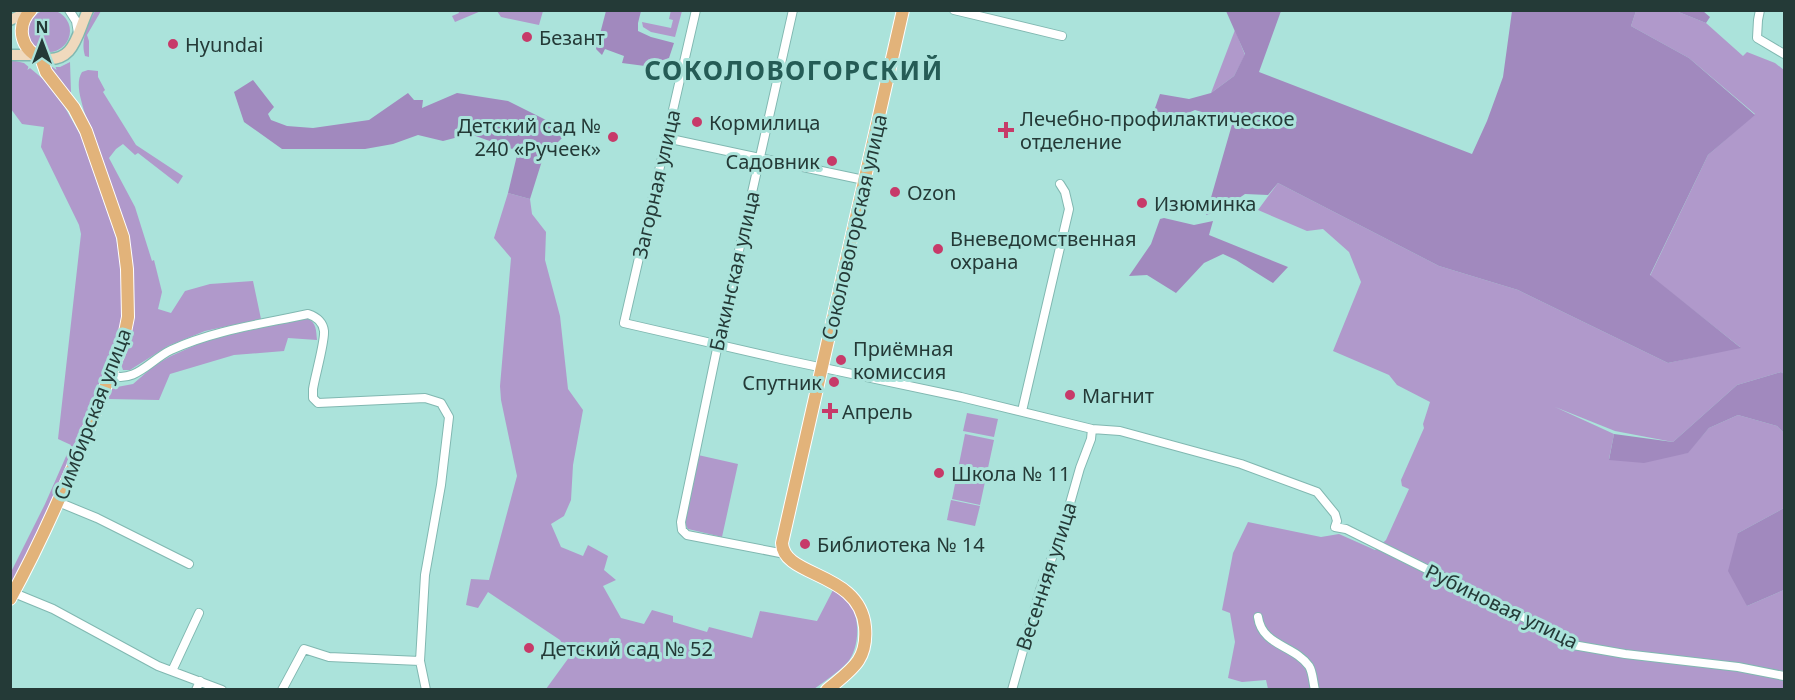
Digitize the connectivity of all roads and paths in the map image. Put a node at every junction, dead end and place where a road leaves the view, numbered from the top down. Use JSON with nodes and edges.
{"nodes":[{"id":1,"x":69,"y":10,"type":"edge"},
{"id":2,"x":88,"y":10,"type":"edge"},
{"id":3,"x":696,"y":10,"type":"edge"},
{"id":4,"x":793,"y":10,"type":"edge"},
{"id":5,"x":903,"y":10,"type":"edge"},
{"id":6,"x":954,"y":10,"type":"edge"},
{"id":7,"x":1760,"y":10,"type":"edge"},
{"id":8,"x":30,"y":11,"type":"edge"},
{"id":9,"x":10,"y":20,"type":"edge"},
{"id":10,"x":78,"y":35,"type":"junction"},
{"id":11,"x":1062,"y":36,"type":"dead end"},
{"id":12,"x":1785,"y":54,"type":"edge"},
{"id":13,"x":10,"y":55,"type":"edge"},
{"id":14,"x":38,"y":57,"type":"junction"},
{"id":15,"x":666,"y":138,"type":"junction"},
{"id":16,"x":760,"y":158,"type":"junction"},
{"id":17,"x":864,"y":180,"type":"junction"},
{"id":18,"x":1060,"y":184,"type":"dead end"},
{"id":19,"x":718,"y":344,"type":"junction"},
{"id":20,"x":822,"y":368,"type":"junction"},
{"id":21,"x":110,"y":375,"type":"junction"},
{"id":22,"x":1022,"y":411,"type":"junction"},
{"id":23,"x":1092,"y":429,"type":"junction"},
{"id":24,"x":58,"y":502,"type":"junction"},
{"id":25,"x":784,"y":552,"type":"junction"},
{"id":26,"x":189,"y":564,"type":"dead end"},
{"id":27,"x":12,"y":596,"type":"edge"},
{"id":28,"x":199,"y":613,"type":"dead end"},
{"id":29,"x":1258,"y":617,"type":"dead end"},
{"id":30,"x":420,"y":661,"type":"junction"},
{"id":31,"x":172,"y":670,"type":"junction"},
{"id":32,"x":1785,"y":676,"type":"edge"},
{"id":33,"x":200,"y":681,"type":"junction"},
{"id":34,"x":196,"y":690,"type":"edge"},
{"id":35,"x":222,"y":690,"type":"edge"},
{"id":36,"x":282,"y":690,"type":"edge"},
{"id":37,"x":426,"y":690,"type":"edge"},
{"id":38,"x":827,"y":690,"type":"edge"},
{"id":39,"x":1012,"y":690,"type":"edge"},
{"id":40,"x":1315,"y":690,"type":"edge"}],
"edges":[{"from":1,"to":10,"type":"street"},
{"from":2,"to":10,"type":"main road"},
{"from":3,"to":15,"type":"street","name":"Загорная улица"},
{"from":4,"to":16,"type":"street","name":"Бакинская улица"},
{"from":5,"to":17,"type":"main road","name":"Соколовогорская улица"},
{"from":6,"to":11,"type":"street"},
{"from":7,"to":12,"type":"street"},
{"from":8,"to":9,"type":"main road"},
{"from":8,"to":14,"type":"main road","name":"Симбирская улица"},
{"from":10,"to":14,"type":"main road"},
{"from":13,"to":14,"type":"main road"},
{"from":14,"to":21,"type":"main road","name":"Симбирская улица"},
{"from":15,"to":16,"type":"street"},
{"from":15,"to":19,"type":"street","name":"Загорная улица"},
{"from":16,"to":17,"type":"street"},
{"from":16,"to":19,"type":"street","name":"Бакинская улица"},
{"from":17,"to":20,"type":"main road","name":"Соколовогорская улица"},
{"from":18,"to":22,"type":"street"},
{"from":19,"to":20,"type":"street"},
{"from":19,"to":25,"type":"street","name":"Бакинская улица"},
{"from":20,"to":22,"type":"street"},
{"from":20,"to":25,"type":"main road","name":"Соколовогорская улица"},
{"from":21,"to":24,"type":"main road","name":"Симбирская улица"},
{"from":21,"to":30,"type":"street"},
{"from":22,"to":23,"type":"street"},
{"from":23,"to":32,"type":"street","name":"Рубиновая улица"},
{"from":23,"to":39,"type":"street","name":"Весенняя улица"},
{"from":24,"to":26,"type":"street"},
{"from":24,"to":27,"type":"main road","name":"Симбирская улица"},
{"from":25,"to":38,"type":"main road"},
{"from":27,"to":31,"type":"street"},
{"from":28,"to":31,"type":"street"},
{"from":29,"to":40,"type":"street"},
{"from":30,"to":36,"type":"street"},
{"from":30,"to":37,"type":"street"},
{"from":31,"to":33,"type":"street"},
{"from":33,"to":34,"type":"street"},
{"from":33,"to":35,"type":"street"}]}
